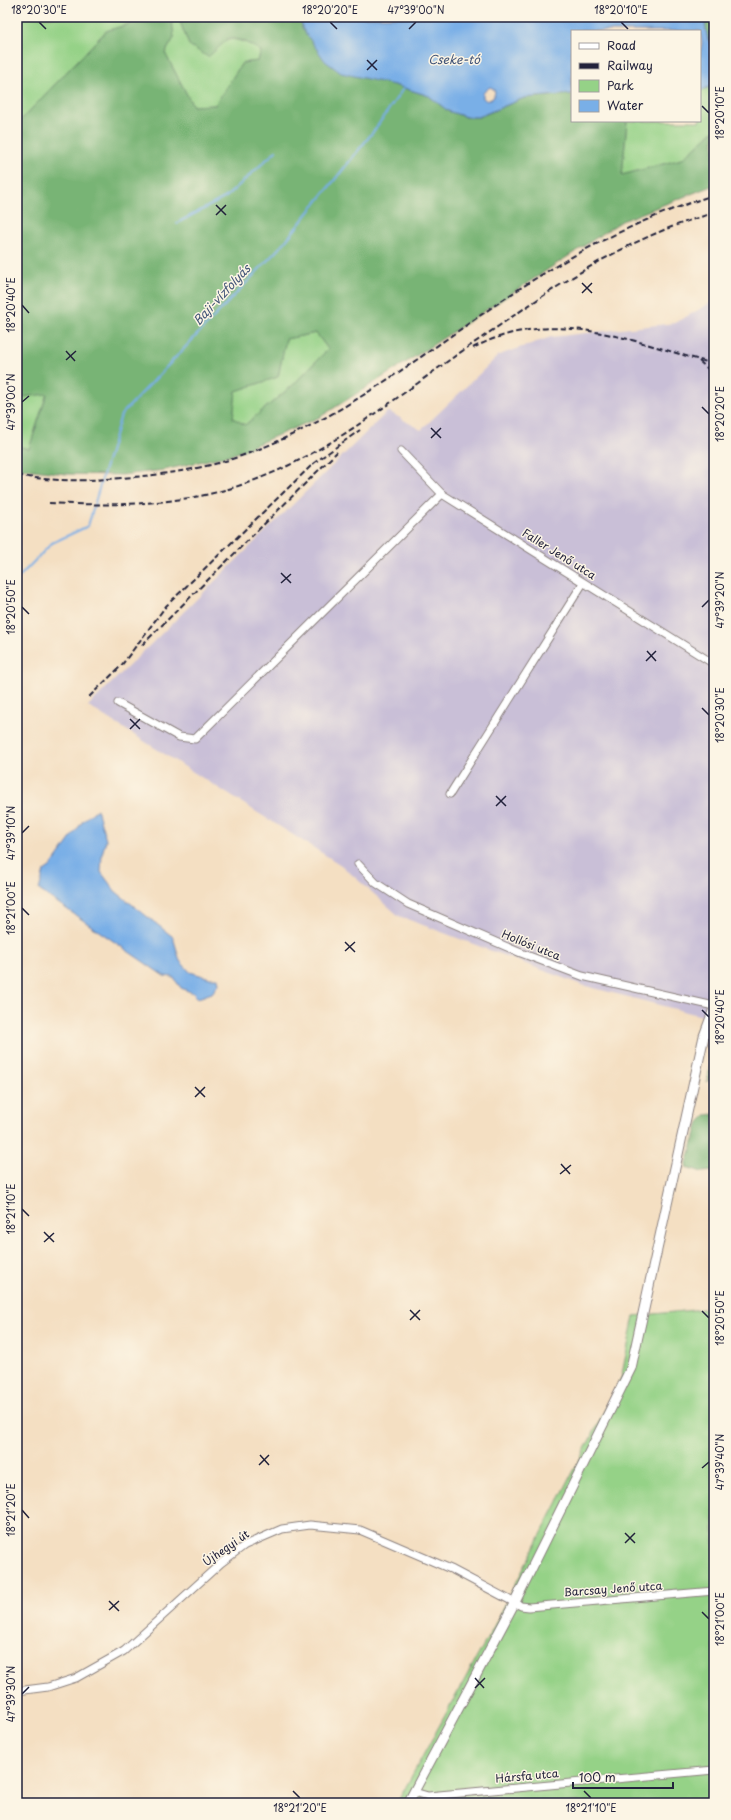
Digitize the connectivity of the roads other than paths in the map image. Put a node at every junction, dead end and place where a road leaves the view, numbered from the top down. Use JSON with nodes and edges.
{"nodes":[{"id":1,"x":401,"y":451,"type":"dead end"},
{"id":2,"x":442,"y":494,"type":"junction"},
{"id":3,"x":583,"y":583,"type":"junction"},
{"id":4,"x":714,"y":664,"type":"edge"},
{"id":5,"x":118,"y":703,"type":"dead end"},
{"id":6,"x":450,"y":794,"type":"dead end"},
{"id":7,"x":358,"y":864,"type":"dead end"},
{"id":8,"x":714,"y":1006,"type":"edge"},
{"id":9,"x":714,"y":1009,"type":"edge"},
{"id":10,"x":714,"y":1591,"type":"edge"},
{"id":11,"x":515,"y":1602,"type":"junction"},
{"id":12,"x":17,"y":1691,"type":"edge"},
{"id":13,"x":714,"y":1770,"type":"edge"},
{"id":14,"x":414,"y":1792,"type":"junction"},
{"id":15,"x":408,"y":1803,"type":"edge"}],
"edges":[{"from":1,"to":2,"type":"street","name":"Faller Jenő utca"},
{"from":2,"to":3,"type":"street","name":"Faller Jenő utca"},
{"from":2,"to":5,"type":"street"},
{"from":3,"to":4,"type":"street","name":"Faller Jenő utca"},
{"from":3,"to":6,"type":"street"},
{"from":7,"to":8,"type":"street","name":"Hollósi utca"},
{"from":9,"to":11,"type":"main road"},
{"from":10,"to":11,"type":"street","name":"Barcsay Jenő utca"},
{"from":11,"to":12,"type":"street","name":"Újhegyi út"},
{"from":11,"to":14,"type":"main road"},
{"from":13,"to":14,"type":"street","name":"Hársfa utca"},
{"from":14,"to":15,"type":"main road"}]}
